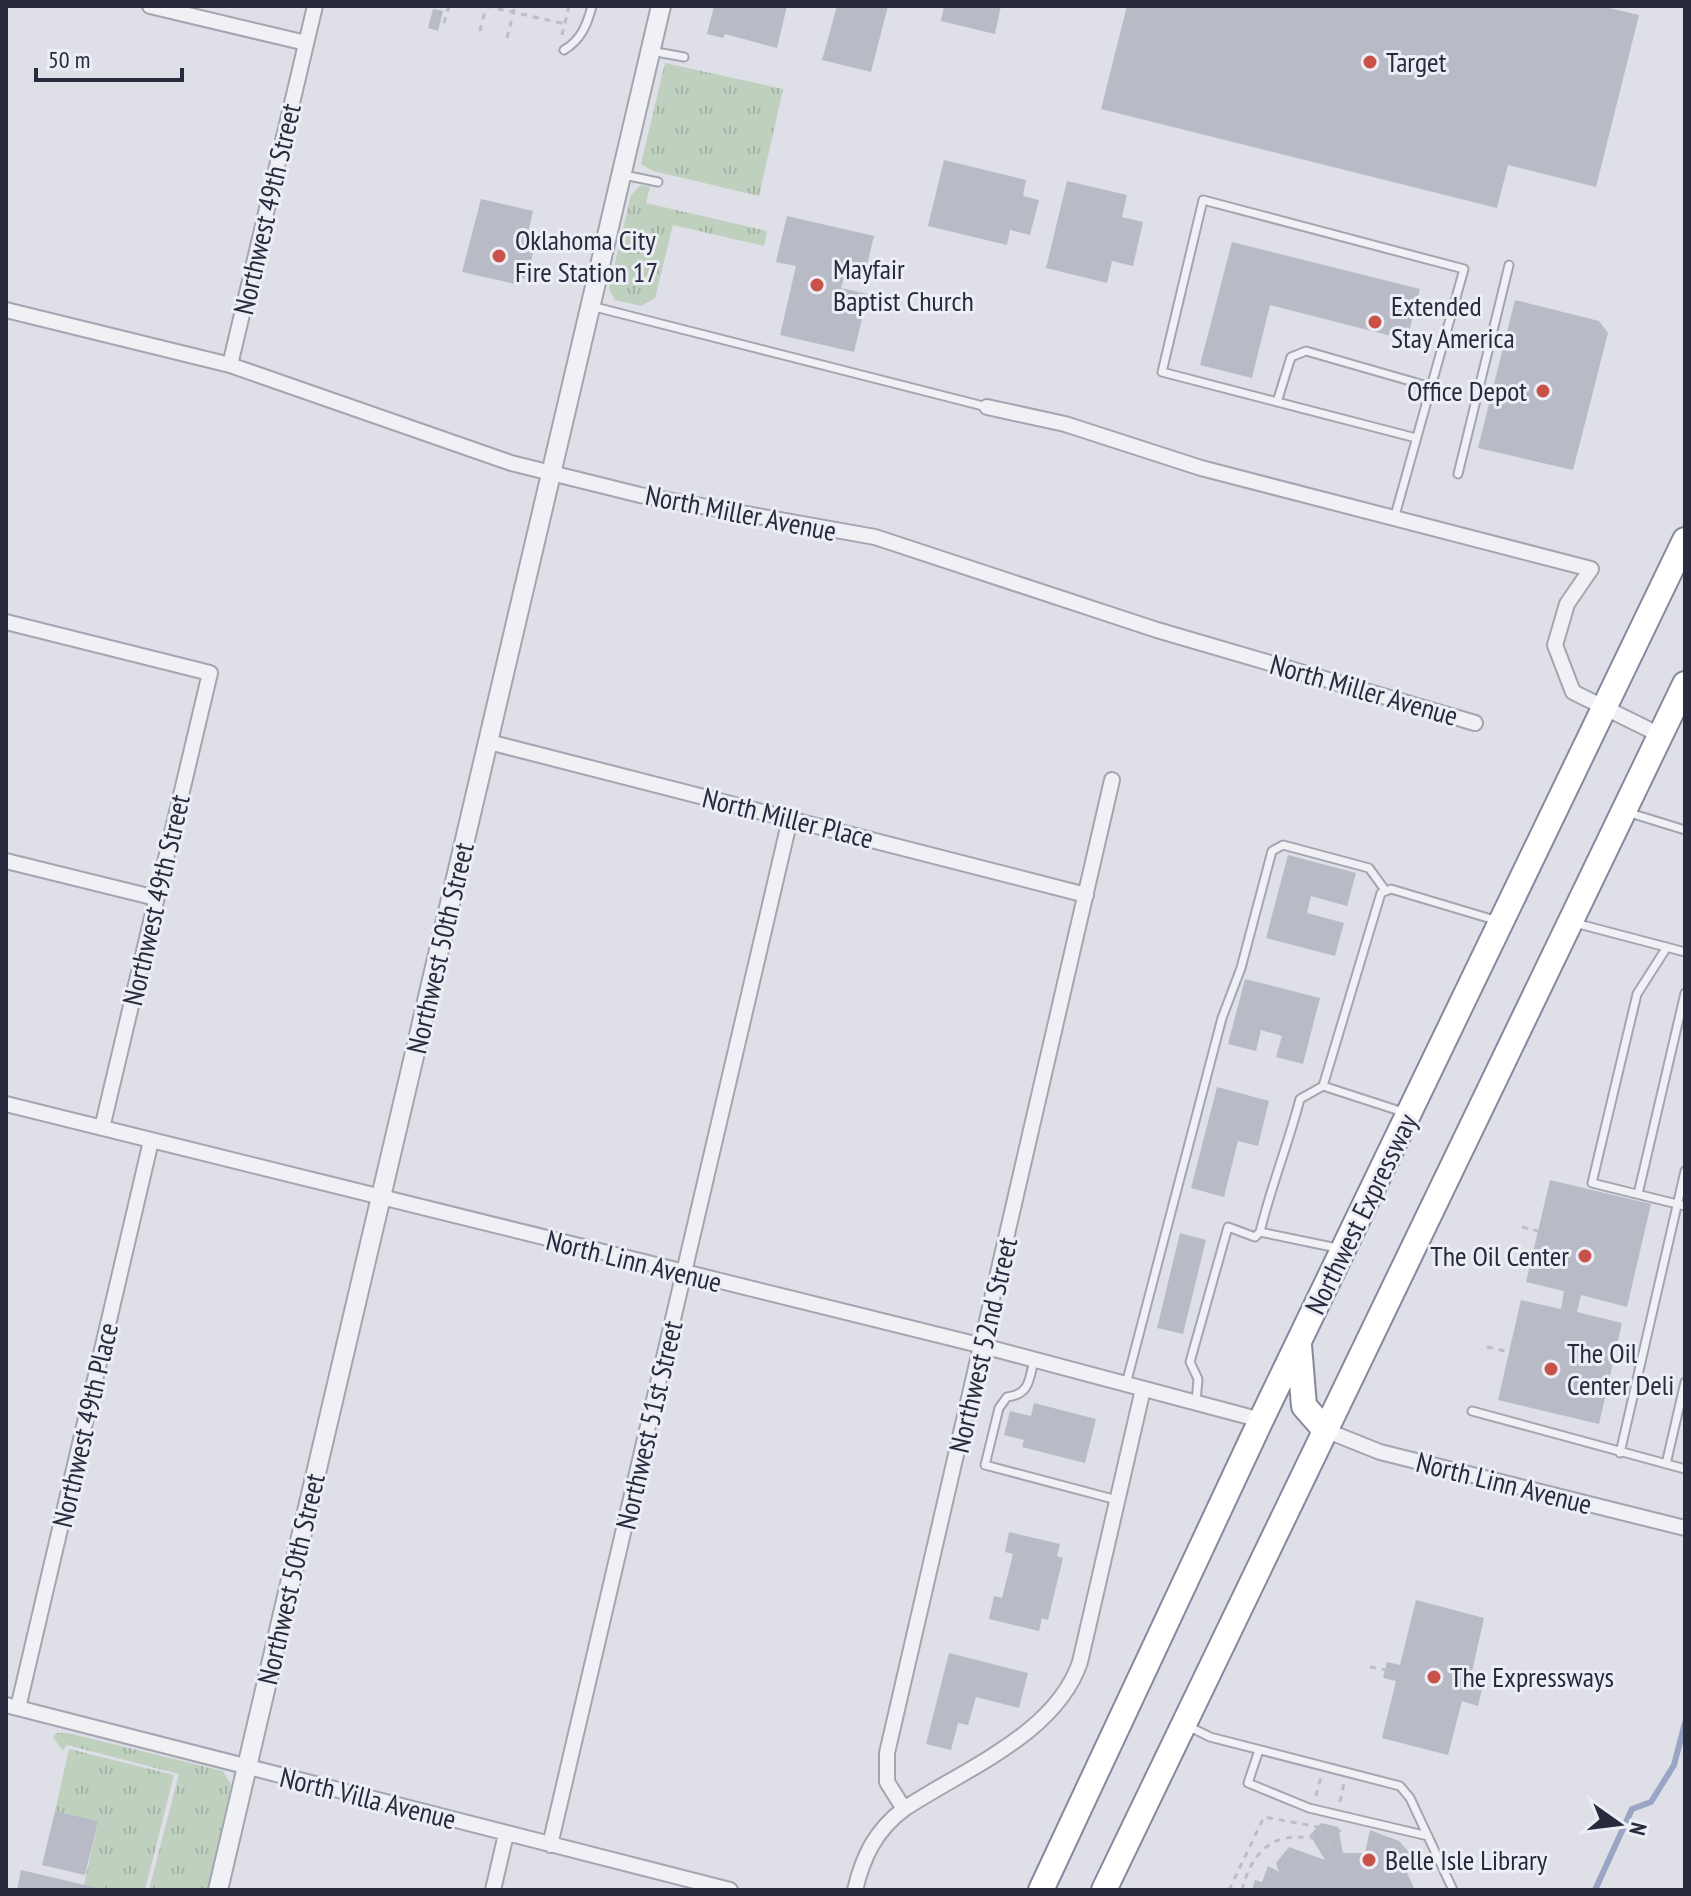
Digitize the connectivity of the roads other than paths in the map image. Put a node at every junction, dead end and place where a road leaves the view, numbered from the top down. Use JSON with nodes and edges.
{"nodes":[{"id":1,"x":150,"y":6,"type":"edge"},
{"id":2,"x":315,"y":6,"type":"edge"},
{"id":3,"x":592,"y":6,"type":"edge"},
{"id":4,"x":661,"y":6,"type":"edge"},
{"id":5,"x":306,"y":43,"type":"junction"},
{"id":6,"x":564,"y":50,"type":"dead end"},
{"id":7,"x":651,"y":51,"type":"junction"},
{"id":8,"x":684,"y":57,"type":"dead end"},
{"id":9,"x":621,"y":175,"type":"junction"},
{"id":10,"x":658,"y":182,"type":"dead end"},
{"id":11,"x":1509,"y":265,"type":"dead end"},
{"id":12,"x":591,"y":306,"type":"junction"},
{"id":13,"x":6,"y":310,"type":"edge"},
{"id":14,"x":230,"y":365,"type":"junction"},
{"id":15,"x":1431,"y":387,"type":"junction"},
{"id":16,"x":1277,"y":402,"type":"junction"},
{"id":17,"x":987,"y":407,"type":"joint"},
{"id":18,"x":1416,"y":438,"type":"junction"},
{"id":19,"x":551,"y":473,"type":"junction"},
{"id":20,"x":1458,"y":474,"type":"dead end"},
{"id":21,"x":1394,"y":519,"type":"junction"},
{"id":22,"x":1685,"y":540,"type":"edge"},
{"id":23,"x":6,"y":622,"type":"edge"},
{"id":24,"x":1682,"y":699,"type":"edge"},
{"id":25,"x":1606,"y":706,"type":"junction"},
{"id":26,"x":1475,"y":723,"type":"dead end"},
{"id":27,"x":1660,"y":735,"type":"junction"},
{"id":28,"x":489,"y":742,"type":"junction"},
{"id":29,"x":1112,"y":780,"type":"dead end"},
{"id":30,"x":1624,"y":811,"type":"junction"},
{"id":31,"x":790,"y":819,"type":"junction"},
{"id":32,"x":1685,"y":830,"type":"edge"},
{"id":33,"x":6,"y":861,"type":"edge"},
{"id":34,"x":1385,"y":890,"type":"junction"},
{"id":35,"x":1086,"y":895,"type":"junction"},
{"id":36,"x":156,"y":898,"type":"junction"},
{"id":37,"x":1502,"y":922,"type":"junction"},
{"id":38,"x":1569,"y":922,"type":"junction"},
{"id":39,"x":1667,"y":947,"type":"junction"},
{"id":40,"x":1685,"y":952,"type":"edge"},
{"id":41,"x":1685,"y":993,"type":"edge"},
{"id":42,"x":1323,"y":1086,"type":"junction"},
{"id":43,"x":6,"y":1104,"type":"edge"},
{"id":44,"x":1409,"y":1114,"type":"junction"},
{"id":45,"x":102,"y":1128,"type":"junction"},
{"id":46,"x":151,"y":1141,"type":"junction"},
{"id":47,"x":1685,"y":1171,"type":"edge"},
{"id":48,"x":1638,"y":1194,"type":"junction"},
{"id":49,"x":382,"y":1198,"type":"junction"},
{"id":50,"x":1681,"y":1205,"type":"edge"},
{"id":51,"x":1260,"y":1232,"type":"junction"},
{"id":52,"x":1343,"y":1250,"type":"junction"},
{"id":53,"x":685,"y":1274,"type":"junction"},
{"id":54,"x":1298,"y":1343,"type":"junction"},
{"id":55,"x":983,"y":1346,"type":"junction"},
{"id":56,"x":1034,"y":1360,"type":"junction"},
{"id":57,"x":1685,"y":1382,"type":"edge"},
{"id":58,"x":1126,"y":1384,"type":"junction"},
{"id":59,"x":1143,"y":1389,"type":"junction"},
{"id":60,"x":1196,"y":1403,"type":"junction"},
{"id":61,"x":1472,"y":1411,"type":"dead end"},
{"id":62,"x":1261,"y":1420,"type":"junction"},
{"id":63,"x":1325,"y":1430,"type":"junction"},
{"id":64,"x":1620,"y":1453,"type":"junction"},
{"id":65,"x":1666,"y":1464,"type":"junction"},
{"id":66,"x":1685,"y":1469,"type":"edge"},
{"id":67,"x":1117,"y":1500,"type":"junction"},
{"id":68,"x":1685,"y":1528,"type":"edge"},
{"id":69,"x":12,"y":1707,"type":"edge"},
{"id":70,"x":1184,"y":1724,"type":"junction"},
{"id":71,"x":1259,"y":1750,"type":"junction"},
{"id":72,"x":247,"y":1767,"type":"junction"},
{"id":73,"x":904,"y":1809,"type":"junction"},
{"id":74,"x":506,"y":1834,"type":"junction"},
{"id":75,"x":1428,"y":1836,"type":"junction"},
{"id":76,"x":550,"y":1845,"type":"junction"},
{"id":77,"x":218,"y":1890,"type":"edge"},
{"id":78,"x":493,"y":1890,"type":"edge"},
{"id":79,"x":730,"y":1890,"type":"edge"},
{"id":80,"x":855,"y":1890,"type":"edge"},
{"id":81,"x":1041,"y":1890,"type":"edge"},
{"id":82,"x":1104,"y":1890,"type":"edge"},
{"id":83,"x":1453,"y":1890,"type":"edge"}],
"edges":[{"from":1,"to":5,"type":"street"},
{"from":2,"to":5,"type":"street","name":"Northwest 49th Street"},
{"from":3,"to":6,"type":"lane"},
{"from":4,"to":7,"type":"street","name":"Northwest 50th Street"},
{"from":5,"to":14,"type":"street","name":"Northwest 49th Street"},
{"from":7,"to":8,"type":"lane"},
{"from":7,"to":9,"type":"street","name":"Northwest 50th Street"},
{"from":9,"to":10,"type":"lane"},
{"from":9,"to":12,"type":"street","name":"Northwest 50th Street"},
{"from":11,"to":20,"type":"lane"},
{"from":12,"to":17,"type":"lane"},
{"from":12,"to":19,"type":"street","name":"Northwest 50th Street"},
{"from":13,"to":14,"type":"street","name":"North Miller Avenue"},
{"from":14,"to":19,"type":"street","name":"North Miller Avenue"},
{"from":15,"to":16,"type":"lane"},
{"from":15,"to":16,"type":"lane"},
{"from":15,"to":18,"type":"lane"},
{"from":16,"to":18,"type":"lane"},
{"from":17,"to":21,"type":"street"},
{"from":18,"to":21,"type":"lane"},
{"from":19,"to":26,"type":"street","name":"North Miller Avenue"},
{"from":19,"to":28,"type":"street","name":"Northwest 50th Street"},
{"from":21,"to":25,"type":"street"},
{"from":22,"to":25,"type":"highway","name":"Northwest Expressway"},
{"from":23,"to":36,"type":"street","name":"Northwest 49th Street"},
{"from":24,"to":27,"type":"highway"},
{"from":25,"to":27,"type":"street"},
{"from":25,"to":37,"type":"highway","name":"Northwest Expressway"},
{"from":27,"to":30,"type":"highway"},
{"from":28,"to":31,"type":"street","name":"North Miller Place"},
{"from":28,"to":49,"type":"street","name":"Northwest 50th Street"},
{"from":29,"to":35,"type":"street","name":"Northwest 52nd Street"},
{"from":30,"to":32,"type":"lane"},
{"from":30,"to":38,"type":"highway"},
{"from":31,"to":35,"type":"street","name":"North Miller Place"},
{"from":31,"to":53,"type":"street","name":"Northwest 51st Street"},
{"from":33,"to":36,"type":"street"},
{"from":34,"to":37,"type":"lane"},
{"from":34,"to":42,"type":"lane"},
{"from":34,"to":58,"type":"lane"},
{"from":35,"to":55,"type":"street","name":"Northwest 52nd Street"},
{"from":36,"to":45,"type":"street","name":"Northwest 49th Street"},
{"from":37,"to":44,"type":"highway","name":"Northwest Expressway"},
{"from":38,"to":39,"type":"lane"},
{"from":38,"to":63,"type":"highway"},
{"from":39,"to":40,"type":"lane"},
{"from":39,"to":48,"type":"lane"},
{"from":41,"to":48,"type":"lane"},
{"from":42,"to":44,"type":"lane"},
{"from":42,"to":51,"type":"lane"},
{"from":43,"to":45,"type":"street","name":"North Linn Avenue"},
{"from":44,"to":52,"type":"highway","name":"Northwest Expressway"},
{"from":45,"to":46,"type":"street","name":"North Linn Avenue"},
{"from":46,"to":49,"type":"street","name":"North Linn Avenue"},
{"from":46,"to":69,"type":"street","name":"Northwest 49th Place"},
{"from":47,"to":50,"type":"lane"},
{"from":48,"to":50,"type":"lane"},
{"from":49,"to":53,"type":"street","name":"North Linn Avenue"},
{"from":49,"to":72,"type":"street","name":"Northwest 50th Street"},
{"from":50,"to":64,"type":"lane"},
{"from":51,"to":52,"type":"lane"},
{"from":51,"to":60,"type":"lane"},
{"from":52,"to":54,"type":"highway","name":"Northwest Expressway"},
{"from":53,"to":55,"type":"street","name":"North Linn Avenue"},
{"from":53,"to":76,"type":"street","name":"Northwest 51st Street"},
{"from":54,"to":62,"type":"highway","name":"Northwest Expressway"},
{"from":54,"to":63,"type":"highway"},
{"from":55,"to":56,"type":"street","name":"North Linn Avenue"},
{"from":55,"to":73,"type":"street","name":"Northwest 52nd Street"},
{"from":56,"to":58,"type":"street","name":"North Linn Avenue"},
{"from":56,"to":67,"type":"lane"},
{"from":57,"to":65,"type":"lane"},
{"from":58,"to":59,"type":"street","name":"North Linn Avenue"},
{"from":59,"to":60,"type":"street","name":"North Linn Avenue"},
{"from":59,"to":67,"type":"street"},
{"from":60,"to":62,"type":"street","name":"North Linn Avenue"},
{"from":61,"to":64,"type":"lane"},
{"from":62,"to":81,"type":"highway","name":"Northwest Expressway"},
{"from":63,"to":68,"type":"street","name":"North Linn Avenue"},
{"from":63,"to":70,"type":"highway"},
{"from":64,"to":65,"type":"lane"},
{"from":65,"to":66,"type":"lane"},
{"from":67,"to":73,"type":"street"},
{"from":69,"to":72,"type":"street","name":"North Villa Avenue"},
{"from":70,"to":71,"type":"lane"},
{"from":70,"to":82,"type":"highway"},
{"from":71,"to":75,"type":"lane"},
{"from":71,"to":75,"type":"lane"},
{"from":72,"to":74,"type":"street","name":"North Villa Avenue"},
{"from":72,"to":77,"type":"street","name":"Northwest 50th Street"},
{"from":73,"to":80,"type":"street"},
{"from":74,"to":76,"type":"street","name":"North Villa Avenue"},
{"from":74,"to":78,"type":"street"},
{"from":75,"to":83,"type":"lane"},
{"from":76,"to":79,"type":"street","name":"North Villa Avenue"}]}
